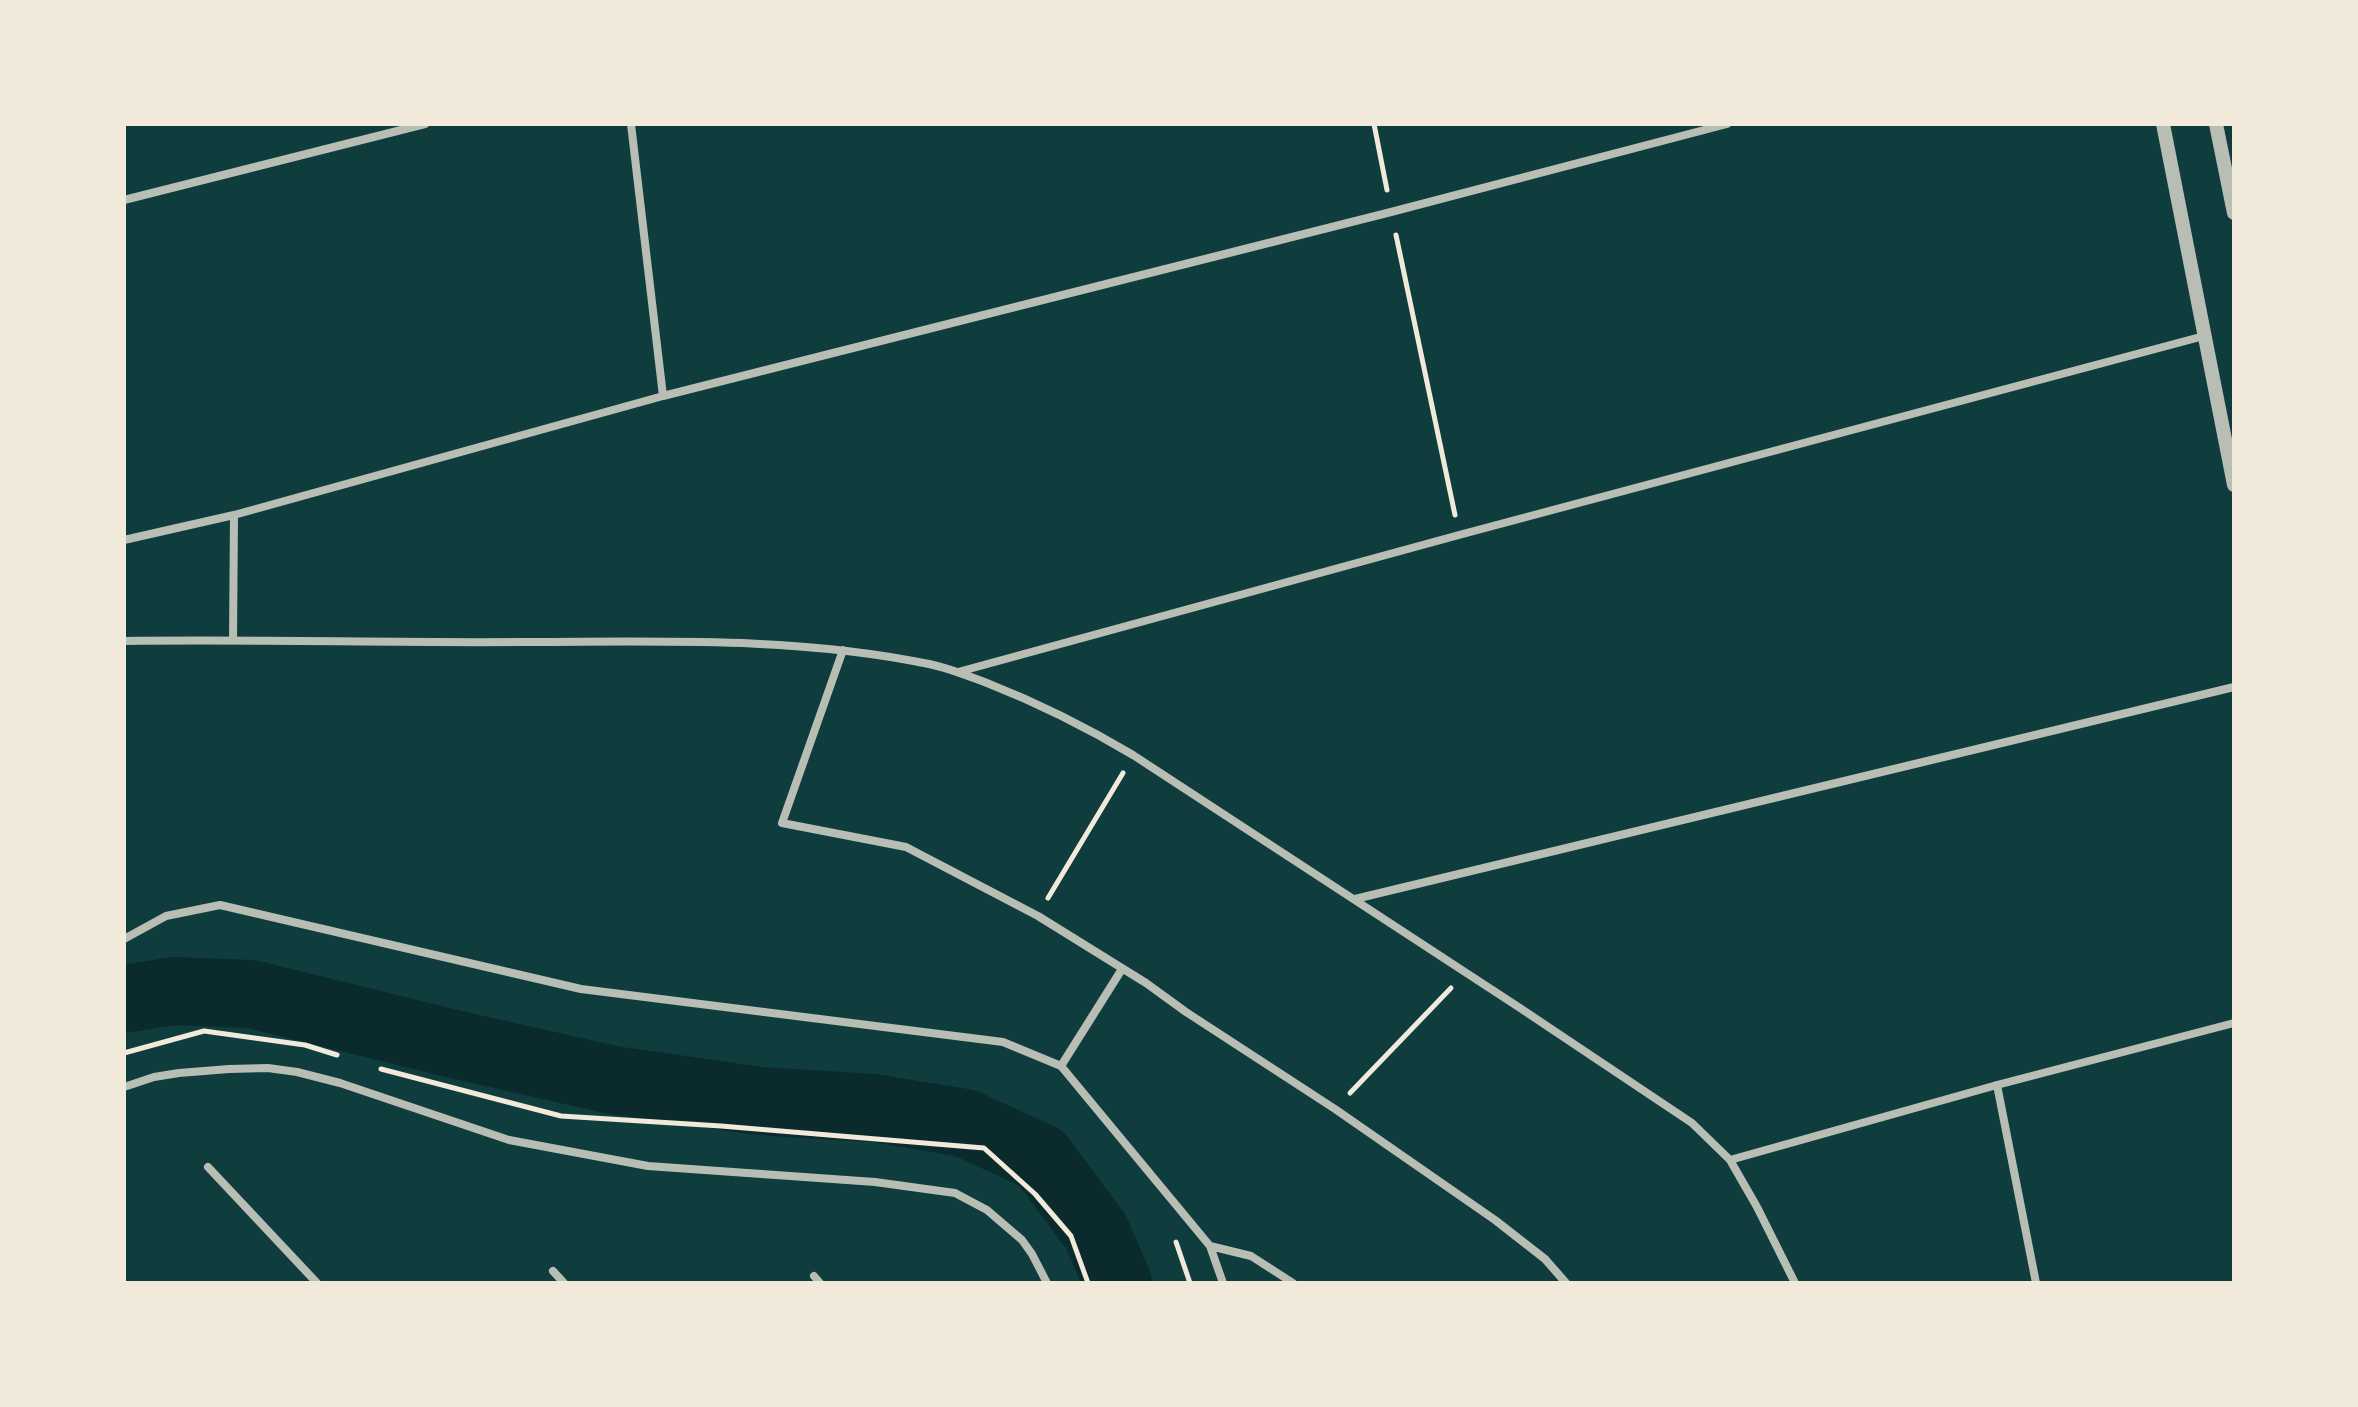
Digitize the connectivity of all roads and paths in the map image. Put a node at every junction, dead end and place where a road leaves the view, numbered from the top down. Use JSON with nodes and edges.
{"nodes":[{"id":1,"x":425,"y":124,"type":"edge"},
{"id":2,"x":631,"y":124,"type":"edge"},
{"id":3,"x":1374,"y":124,"type":"edge"},
{"id":4,"x":1727,"y":124,"type":"edge"},
{"id":5,"x":2163,"y":124,"type":"edge"},
{"id":6,"x":2216,"y":124,"type":"edge"},
{"id":7,"x":124,"y":200,"type":"edge"},
{"id":8,"x":1391,"y":212,"type":"junction"},
{"id":9,"x":2234,"y":213,"type":"edge"},
{"id":10,"x":2204,"y":336,"type":"junction"},
{"id":11,"x":663,"y":396,"type":"junction"},
{"id":12,"x":2234,"y":485,"type":"edge"},
{"id":13,"x":234,"y":515,"type":"junction"},
{"id":14,"x":1459,"y":535,"type":"junction"},
{"id":15,"x":124,"y":540,"type":"edge"},
{"id":16,"x":233,"y":640,"type":"junction"},
{"id":17,"x":124,"y":641,"type":"edge"},
{"id":18,"x":843,"y":650,"type":"junction"},
{"id":19,"x":958,"y":672,"type":"junction"},
{"id":20,"x":2234,"y":687,"type":"edge"},
{"id":21,"x":1133,"y":755,"type":"junction"},
{"id":22,"x":1355,"y":899,"type":"junction"},
{"id":23,"x":1038,"y":916,"type":"junction"},
{"id":24,"x":124,"y":939,"type":"edge"},
{"id":25,"x":1122,"y":969,"type":"junction"},
{"id":26,"x":1465,"y":973,"type":"junction"},
{"id":27,"x":2234,"y":1023,"type":"edge"},
{"id":28,"x":124,"y":1053,"type":"edge"},
{"id":29,"x":350,"y":1059,"type":"dead end"},
{"id":30,"x":1061,"y":1066,"type":"junction"},
{"id":31,"x":381,"y":1069,"type":"dead end"},
{"id":32,"x":1997,"y":1085,"type":"junction"},
{"id":33,"x":124,"y":1087,"type":"edge"},
{"id":34,"x":1335,"y":1109,"type":"junction"},
{"id":35,"x":1730,"y":1160,"type":"junction"},
{"id":36,"x":208,"y":1167,"type":"dead end"},
{"id":37,"x":1175,"y":1240,"type":"dead end"},
{"id":38,"x":1210,"y":1246,"type":"junction"},
{"id":39,"x":553,"y":1271,"type":"dead end"},
{"id":40,"x":1222,"y":1280,"type":"edge"},
{"id":41,"x":317,"y":1283,"type":"edge"},
{"id":42,"x":564,"y":1283,"type":"edge"},
{"id":43,"x":1047,"y":1283,"type":"edge"},
{"id":44,"x":1088,"y":1283,"type":"edge"},
{"id":45,"x":1190,"y":1283,"type":"edge"},
{"id":46,"x":1293,"y":1283,"type":"edge"},
{"id":47,"x":1566,"y":1283,"type":"edge"},
{"id":48,"x":1795,"y":1283,"type":"edge"},
{"id":49,"x":2036,"y":1283,"type":"edge"}],
"edges":[{"from":1,"to":7,"type":"street"},
{"from":2,"to":11,"type":"street"},
{"from":3,"to":8,"type":"path"},
{"from":4,"to":8,"type":"street"},
{"from":5,"to":10,"type":"street"},
{"from":6,"to":9,"type":"street"},
{"from":8,"to":11,"type":"street"},
{"from":8,"to":14,"type":"path"},
{"from":10,"to":12,"type":"street"},
{"from":10,"to":14,"type":"street"},
{"from":11,"to":13,"type":"street"},
{"from":13,"to":15,"type":"street"},
{"from":13,"to":16,"type":"street"},
{"from":14,"to":19,"type":"street"},
{"from":16,"to":17,"type":"street"},
{"from":16,"to":18,"type":"street"},
{"from":18,"to":19,"type":"street"},
{"from":18,"to":23,"type":"street"},
{"from":19,"to":21,"type":"street"},
{"from":20,"to":22,"type":"street"},
{"from":21,"to":22,"type":"street"},
{"from":21,"to":23,"type":"path"},
{"from":22,"to":26,"type":"street"},
{"from":23,"to":25,"type":"street"},
{"from":24,"to":30,"type":"street"},
{"from":25,"to":30,"type":"street"},
{"from":25,"to":34,"type":"street"},
{"from":26,"to":34,"type":"path"},
{"from":26,"to":35,"type":"street"},
{"from":27,"to":32,"type":"street"},
{"from":28,"to":29,"type":"path"},
{"from":30,"to":38,"type":"street"},
{"from":31,"to":44,"type":"path"},
{"from":32,"to":35,"type":"street"},
{"from":32,"to":49,"type":"street"},
{"from":33,"to":43,"type":"street"},
{"from":34,"to":47,"type":"street"},
{"from":35,"to":48,"type":"street"},
{"from":36,"to":41,"type":"street"},
{"from":37,"to":45,"type":"path"},
{"from":38,"to":40,"type":"street"},
{"from":38,"to":46,"type":"street"},
{"from":39,"to":42,"type":"street"}]}
